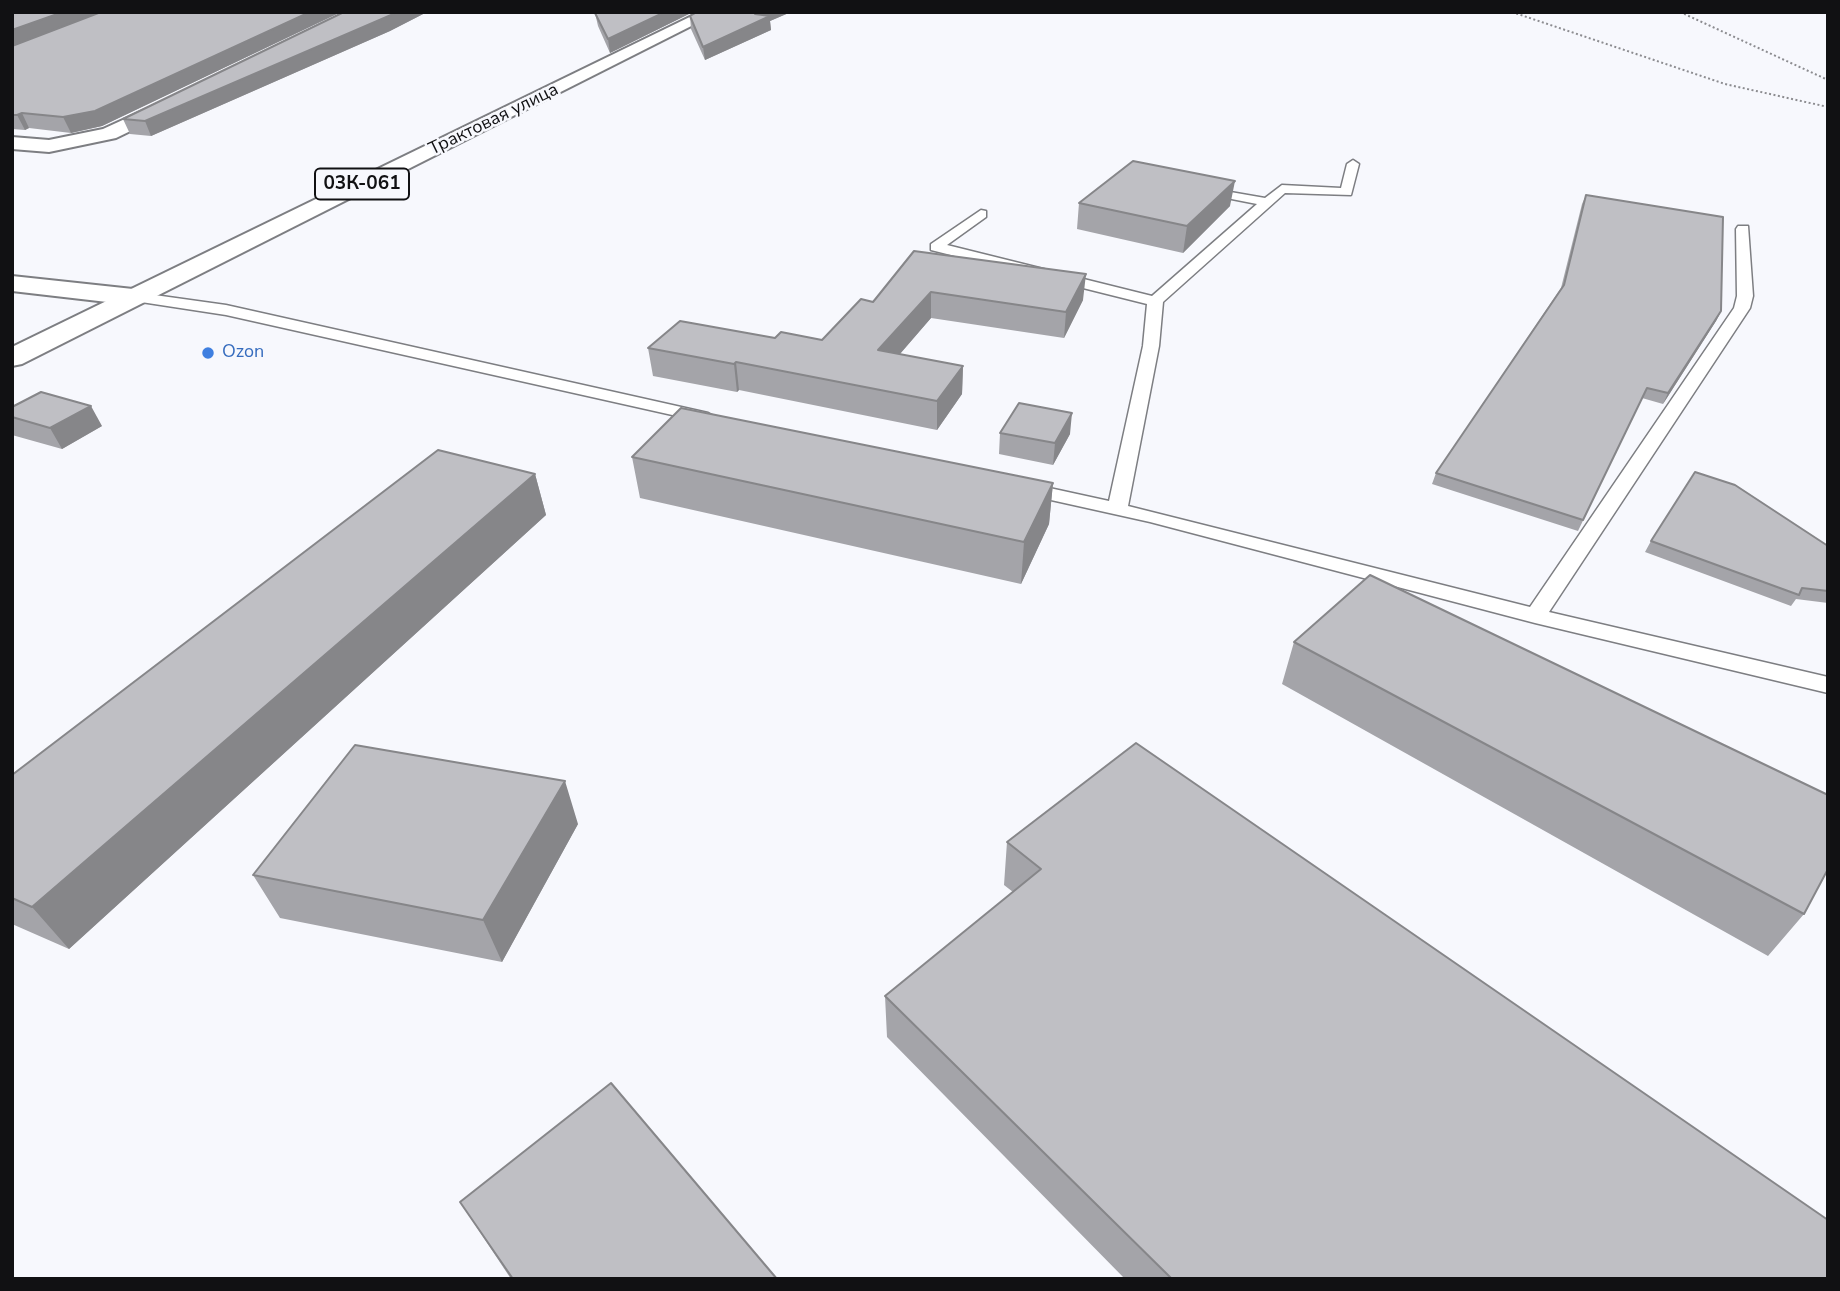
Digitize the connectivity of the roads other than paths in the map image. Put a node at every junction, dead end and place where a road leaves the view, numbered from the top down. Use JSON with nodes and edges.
{"nodes":[{"id":1,"x":712,"y":12,"type":"edge"},
{"id":2,"x":184,"y":98,"type":"edge"},
{"id":3,"x":12,"y":143,"type":"edge"},
{"id":4,"x":1353,"y":164,"type":"dead end"},
{"id":5,"x":1185,"y":186,"type":"edge"},
{"id":6,"x":1267,"y":202,"type":"junction"},
{"id":7,"x":981,"y":214,"type":"dead end"},
{"id":8,"x":1743,"y":229,"type":"dead end"},
{"id":9,"x":12,"y":283,"type":"edge"},
{"id":10,"x":132,"y":297,"type":"junction"},
{"id":11,"x":1155,"y":302,"type":"junction"},
{"id":12,"x":12,"y":358,"type":"edge"},
{"id":13,"x":725,"y":422,"type":"edge"},
{"id":14,"x":1009,"y":485,"type":"edge"},
{"id":15,"x":1117,"y":509,"type":"junction"},
{"id":16,"x":1535,"y":616,"type":"junction"},
{"id":17,"x":1828,"y":685,"type":"edge"}],
"edges":[{"from":1,"to":10,"type":"main road","name":"Трактовая улица","number":"03К-061"},
{"from":2,"to":3,"type":"main road"},
{"from":4,"to":6,"type":"lane"},
{"from":5,"to":6,"type":"lane"},
{"from":6,"to":11,"type":"lane"},
{"from":7,"to":11,"type":"lane"},
{"from":8,"to":16,"type":"lane"},
{"from":9,"to":10,"type":"main road"},
{"from":10,"to":12,"type":"main road","name":"Трактовая улица","number":"03К-061"},
{"from":10,"to":13,"type":"lane"},
{"from":11,"to":15,"type":"lane"},
{"from":14,"to":15,"type":"lane"},
{"from":15,"to":16,"type":"lane"},
{"from":16,"to":17,"type":"lane"}]}
